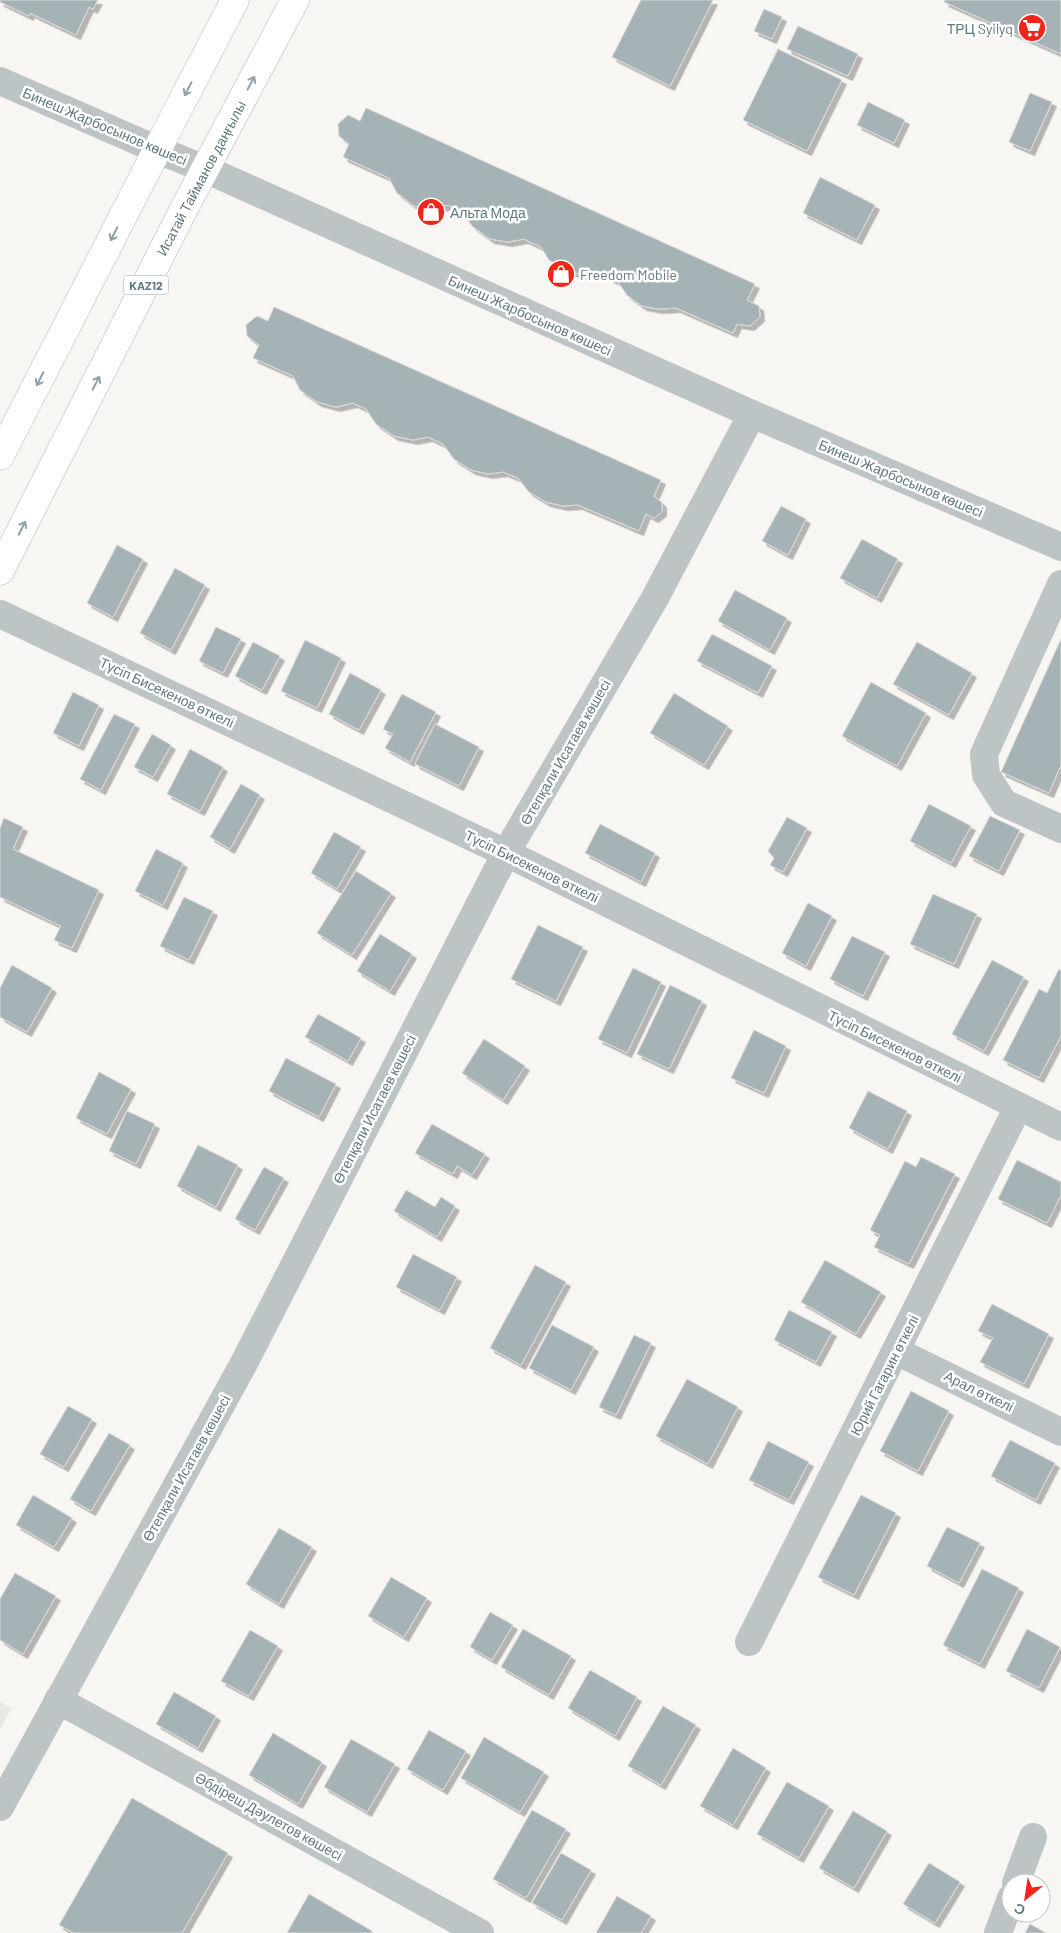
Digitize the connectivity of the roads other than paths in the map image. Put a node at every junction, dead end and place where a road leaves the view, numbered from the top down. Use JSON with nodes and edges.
{"nodes":[{"id":1,"x":235,"y":0,"type":"edge"},
{"id":2,"x":295,"y":0,"type":"edge"},
{"id":3,"x":0,"y":81,"type":"edge"},
{"id":4,"x":158,"y":150,"type":"junction"},
{"id":5,"x":205,"y":169,"type":"junction"},
{"id":6,"x":752,"y":414,"type":"junction"},
{"id":7,"x":0,"y":456,"type":"edge"},
{"id":8,"x":1061,"y":547,"type":"edge"},
{"id":9,"x":0,"y":571,"type":"edge"},
{"id":10,"x":1061,"y":584,"type":"edge"},
{"id":11,"x":0,"y":614,"type":"edge"},
{"id":12,"x":1061,"y":829,"type":"edge"},
{"id":13,"x":506,"y":853,"type":"junction"},
{"id":14,"x":1018,"y":1107,"type":"junction"},
{"id":15,"x":1061,"y":1127,"type":"edge"},
{"id":16,"x":896,"y":1351,"type":"junction"},
{"id":17,"x":1061,"y":1432,"type":"edge"},
{"id":18,"x":749,"y":1642,"type":"dead end"},
{"id":19,"x":58,"y":1700,"type":"junction"},
{"id":20,"x":0,"y":1807,"type":"edge"},
{"id":21,"x":1032,"y":1837,"type":"dead end"},
{"id":22,"x":1019,"y":1873,"type":"edge"},
{"id":23,"x":480,"y":1933,"type":"edge"}],
"edges":[{"from":1,"to":4,"type":"main road","one_way":true},
{"from":5,"to":2,"type":"main road","name":"Исатай Тайманов даңғылы","number":"KAZ12","one_way":true},
{"from":3,"to":4,"type":"street","name":"Бинеш Жарбосынов көшесі"},
{"from":4,"to":5,"type":"street","name":"Бинеш Жарбосынов көшесі"},
{"from":4,"to":7,"type":"main road","one_way":true},
{"from":5,"to":6,"type":"street","name":"Бинеш Жарбосынов көшесі"},
{"from":9,"to":5,"type":"main road","name":"Исатай Тайманов даңғылы","number":"KAZ12","one_way":true},
{"from":6,"to":8,"type":"street","name":"Бинеш Жарбосынов көшесі"},
{"from":6,"to":13,"type":"street","name":"Өтепқали Исатаев көшесі"},
{"from":10,"to":12,"type":"street"},
{"from":11,"to":13,"type":"street","name":"Түсіп Бисекенов өткелі"},
{"from":13,"to":14,"type":"street","name":"Түсіп Бисекенов өткелі"},
{"from":13,"to":19,"type":"street","name":"Өтепқали Исатаев көшесі"},
{"from":14,"to":15,"type":"street","name":"Түсіп Бисекенов өткелі"},
{"from":14,"to":16,"type":"street","name":"Юрий Гагарин өткелі"},
{"from":16,"to":17,"type":"street","name":"Арал өткелі"},
{"from":16,"to":18,"type":"street","name":"Юрий Гагарин өткелі"},
{"from":19,"to":20,"type":"street","name":"Өтепқали Исатаев көшесі"},
{"from":19,"to":23,"type":"street","name":"Әбдіреш Дәулетов көшесі"},
{"from":21,"to":22,"type":"street"}]}
